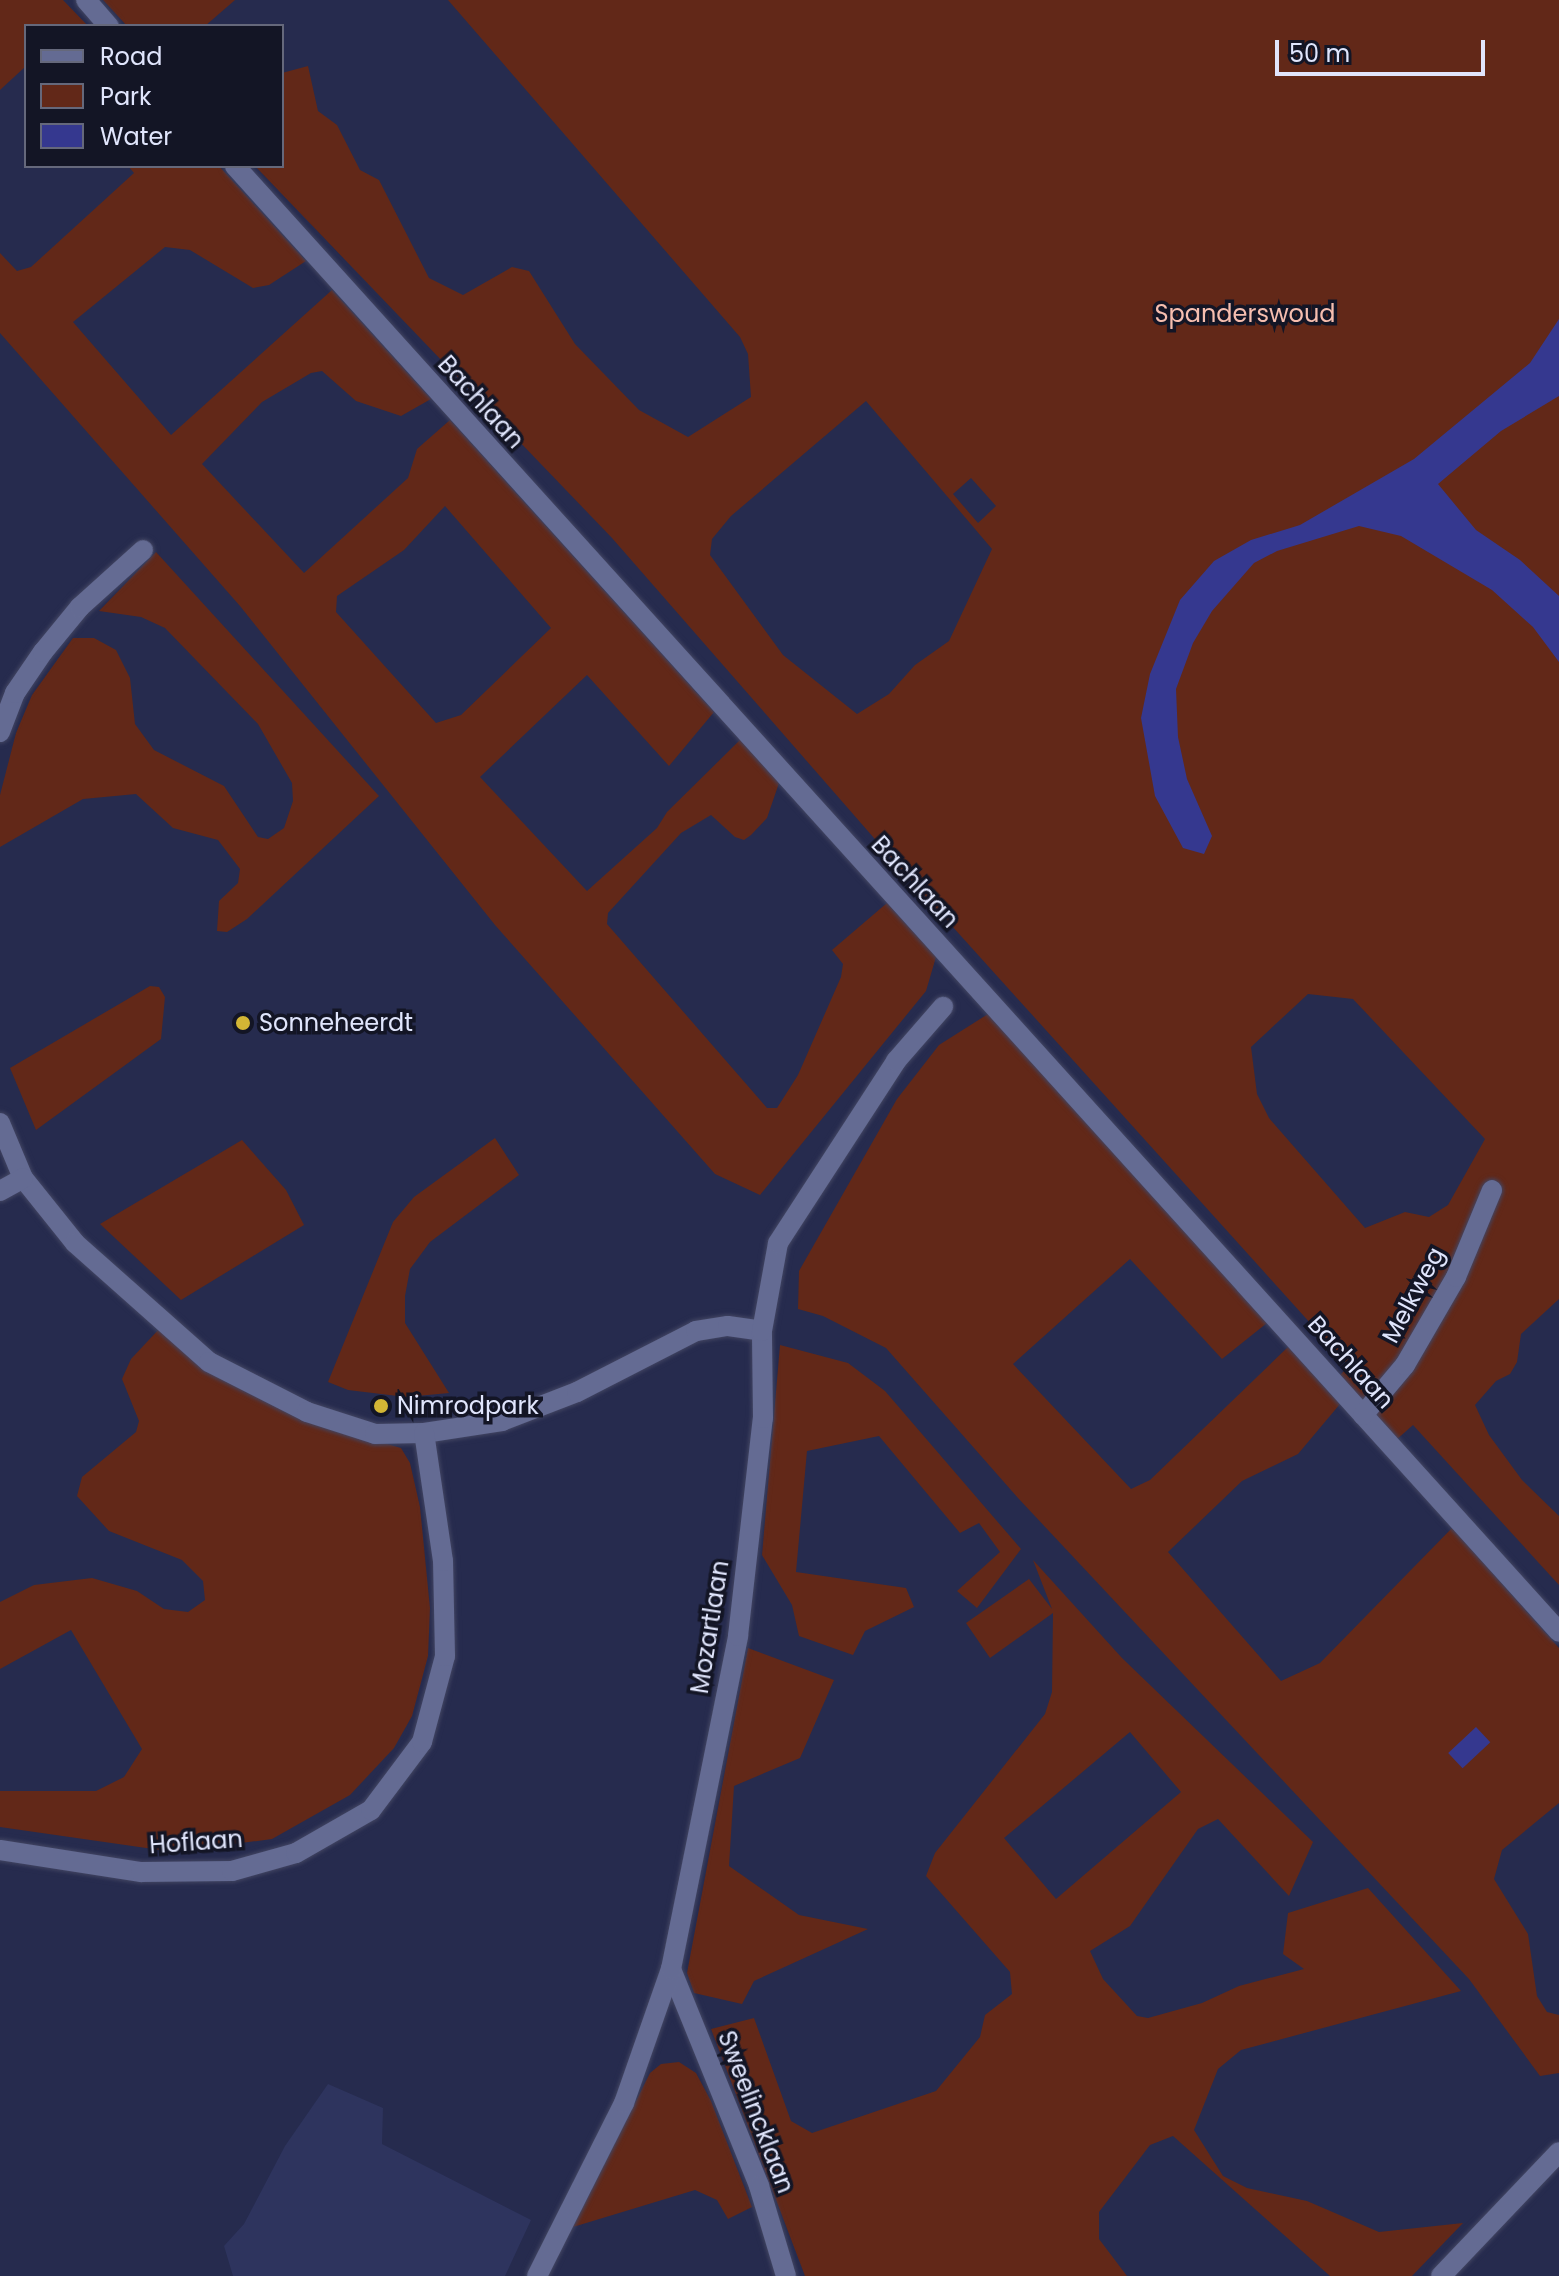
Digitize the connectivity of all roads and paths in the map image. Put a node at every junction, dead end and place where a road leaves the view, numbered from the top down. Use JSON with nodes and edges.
{"nodes":[{"id":1,"x":86,"y":0,"type":"edge"},
{"id":2,"x":107,"y":24,"type":"edge"},
{"id":3,"x":237,"y":168,"type":"edge"},
{"id":4,"x":143,"y":550,"type":"dead end"},
{"id":5,"x":0,"y":732,"type":"edge"},
{"id":6,"x":943,"y":1007,"type":"dead end"},
{"id":7,"x":0,"y":1123,"type":"edge"},
{"id":8,"x":23,"y":1178,"type":"junction"},
{"id":9,"x":1492,"y":1190,"type":"dead end"},
{"id":10,"x":0,"y":1191,"type":"edge"},
{"id":11,"x":762,"y":1331,"type":"junction"},
{"id":12,"x":1363,"y":1415,"type":"junction"},
{"id":13,"x":424,"y":1433,"type":"junction"},
{"id":14,"x":1559,"y":1632,"type":"edge"},
{"id":15,"x":0,"y":1850,"type":"edge"},
{"id":16,"x":671,"y":1969,"type":"junction"},
{"id":17,"x":1559,"y":2152,"type":"edge"},
{"id":18,"x":537,"y":2276,"type":"edge"},
{"id":19,"x":786,"y":2276,"type":"edge"},
{"id":20,"x":1441,"y":2276,"type":"edge"}],
"edges":[{"from":1,"to":2,"type":"street"},
{"from":3,"to":12,"type":"street","name":"Bachlaan"},
{"from":4,"to":5,"type":"street"},
{"from":6,"to":11,"type":"street","name":"Mozartlaan"},
{"from":7,"to":8,"type":"street"},
{"from":8,"to":10,"type":"street"},
{"from":8,"to":13,"type":"street"},
{"from":9,"to":12,"type":"street","name":"Melkweg"},
{"from":11,"to":13,"type":"street"},
{"from":11,"to":16,"type":"street","name":"Mozartlaan"},
{"from":12,"to":14,"type":"street","name":"Bachlaan"},
{"from":13,"to":15,"type":"street","name":"Hoflaan"},
{"from":16,"to":18,"type":"street","name":"Mozartlaan"},
{"from":16,"to":19,"type":"street","name":"Sweelincklaan"},
{"from":17,"to":20,"type":"street"}]}
